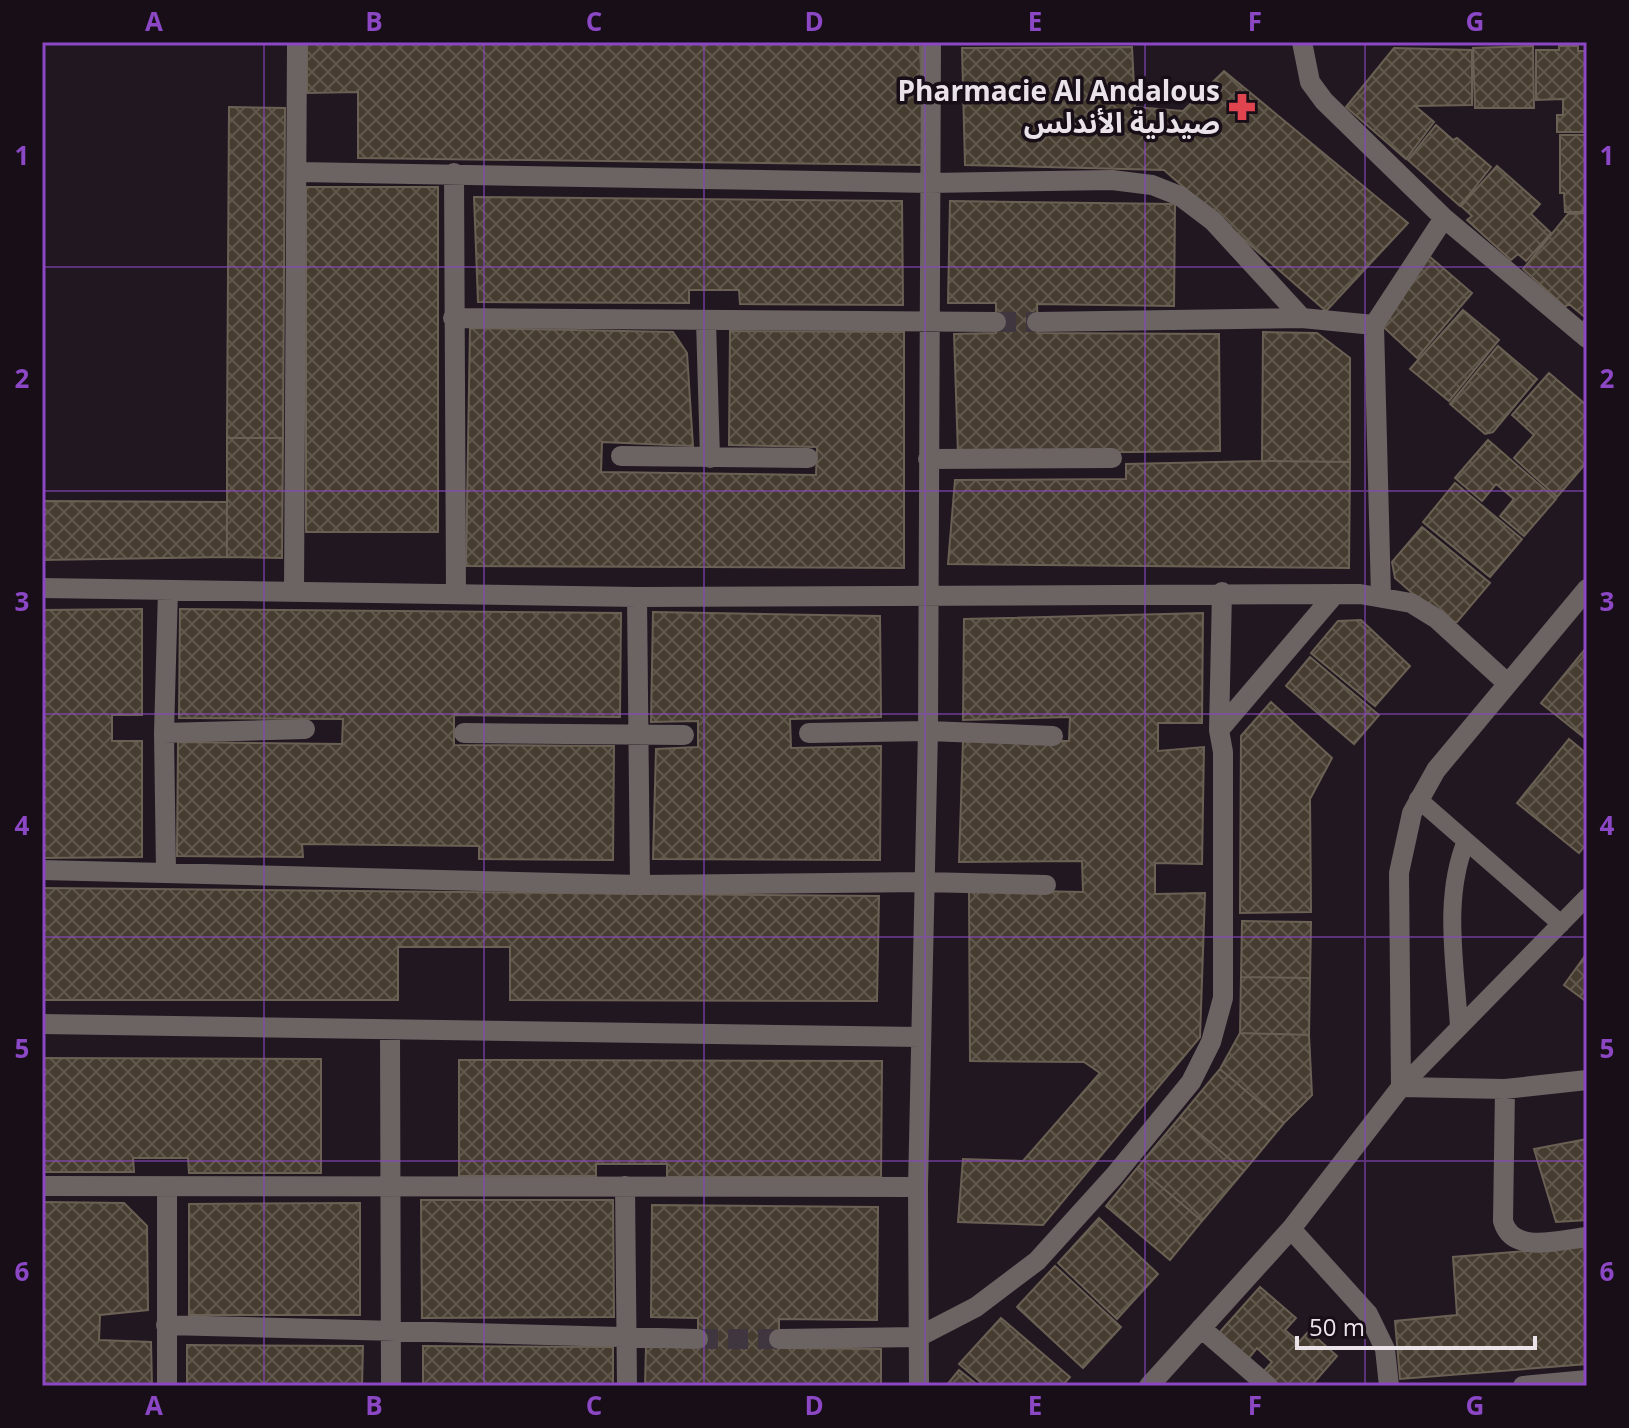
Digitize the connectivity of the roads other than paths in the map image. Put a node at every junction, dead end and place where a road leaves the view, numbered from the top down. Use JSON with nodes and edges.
{"nodes":[{"id":1,"x":297,"y":42,"type":"edge"},
{"id":2,"x":931,"y":42,"type":"edge"},
{"id":3,"x":1302,"y":42,"type":"edge"},
{"id":4,"x":299,"y":172,"type":"junction"},
{"id":5,"x":454,"y":173,"type":"junction"},
{"id":6,"x":930,"y":183,"type":"junction"},
{"id":7,"x":1444,"y":218,"type":"junction"},
{"id":8,"x":453,"y":318,"type":"junction"},
{"id":9,"x":1302,"y":318,"type":"junction"},
{"id":10,"x":706,"y":321,"type":"junction"},
{"id":11,"x":996,"y":322,"type":"tunnel mouth"},
{"id":12,"x":1037,"y":322,"type":"tunnel mouth"},
{"id":13,"x":928,"y":324,"type":"junction"},
{"id":14,"x":1374,"y":325,"type":"junction"},
{"id":15,"x":1587,"y":338,"type":"edge"},
{"id":16,"x":621,"y":456,"type":"dead end"},
{"id":17,"x":710,"y":458,"type":"junction"},
{"id":18,"x":808,"y":458,"type":"dead end"},
{"id":19,"x":1112,"y":458,"type":"dead end"},
{"id":20,"x":928,"y":459,"type":"junction"},
{"id":21,"x":42,"y":588,"type":"edge"},
{"id":22,"x":1587,"y":589,"type":"edge"},
{"id":23,"x":168,"y":590,"type":"junction"},
{"id":24,"x":294,"y":592,"type":"junction"},
{"id":25,"x":1222,"y":592,"type":"junction"},
{"id":26,"x":929,"y":593,"type":"junction"},
{"id":27,"x":456,"y":594,"type":"junction"},
{"id":28,"x":1335,"y":594,"type":"junction"},
{"id":29,"x":1381,"y":596,"type":"junction"},
{"id":30,"x":637,"y":597,"type":"junction"},
{"id":31,"x":1507,"y":683,"type":"junction"},
{"id":32,"x":305,"y":729,"type":"dead end"},
{"id":33,"x":1219,"y":730,"type":"junction"},
{"id":34,"x":928,"y":731,"type":"junction"},
{"id":35,"x":164,"y":733,"type":"junction"},
{"id":36,"x":464,"y":733,"type":"dead end"},
{"id":37,"x":809,"y":733,"type":"dead end"},
{"id":38,"x":684,"y":735,"type":"dead end"},
{"id":39,"x":1053,"y":736,"type":"dead end"},
{"id":40,"x":638,"y":737,"type":"junction"},
{"id":41,"x":1418,"y":799,"type":"junction"},
{"id":42,"x":1466,"y":841,"type":"junction"},
{"id":43,"x":42,"y":870,"type":"edge"},
{"id":44,"x":166,"y":871,"type":"junction"},
{"id":45,"x":923,"y":882,"type":"junction"},
{"id":46,"x":640,"y":885,"type":"junction"},
{"id":47,"x":1046,"y":885,"type":"dead end"},
{"id":48,"x":1587,"y":897,"type":"edge"},
{"id":49,"x":1561,"y":924,"type":"junction"},
{"id":50,"x":42,"y":1024,"type":"edge"},
{"id":51,"x":1459,"y":1028,"type":"junction"},
{"id":52,"x":390,"y":1030,"type":"junction"},
{"id":53,"x":920,"y":1037,"type":"junction"},
{"id":54,"x":1587,"y":1080,"type":"edge"},
{"id":55,"x":1401,"y":1087,"type":"junction"},
{"id":56,"x":1505,"y":1089,"type":"junction"},
{"id":57,"x":389,"y":1185,"type":"junction"},
{"id":58,"x":42,"y":1186,"type":"edge"},
{"id":59,"x":625,"y":1186,"type":"junction"},
{"id":60,"x":918,"y":1187,"type":"junction"},
{"id":61,"x":167,"y":1188,"type":"junction"},
{"id":62,"x":1291,"y":1229,"type":"junction"},
{"id":63,"x":1587,"y":1237,"type":"edge"},
{"id":64,"x":166,"y":1325,"type":"junction"},
{"id":65,"x":1201,"y":1328,"type":"junction"},
{"id":66,"x":393,"y":1331,"type":"junction"},
{"id":67,"x":918,"y":1337,"type":"junction"},
{"id":68,"x":698,"y":1339,"type":"tunnel mouth"},
{"id":69,"x":779,"y":1339,"type":"tunnel mouth"},
{"id":70,"x":628,"y":1340,"type":"junction"},
{"id":71,"x":1587,"y":1380,"type":"edge"},
{"id":72,"x":167,"y":1386,"type":"edge"},
{"id":73,"x":391,"y":1386,"type":"edge"},
{"id":74,"x":627,"y":1386,"type":"edge"},
{"id":75,"x":919,"y":1386,"type":"edge"},
{"id":76,"x":1149,"y":1386,"type":"edge"},
{"id":77,"x":1268,"y":1386,"type":"edge"},
{"id":78,"x":1389,"y":1386,"type":"edge"},
{"id":79,"x":1523,"y":1386,"type":"edge"}],
"edges":[{"from":1,"to":4,"type":"street"},
{"from":2,"to":6,"type":"street"},
{"from":3,"to":7,"type":"street"},
{"from":4,"to":5,"type":"street"},
{"from":4,"to":24,"type":"street"},
{"from":5,"to":6,"type":"street"},
{"from":5,"to":8,"type":"street"},
{"from":6,"to":9,"type":"street"},
{"from":6,"to":13,"type":"street"},
{"from":7,"to":14,"type":"street"},
{"from":7,"to":15,"type":"street"},
{"from":8,"to":10,"type":"street"},
{"from":8,"to":27,"type":"street"},
{"from":9,"to":12,"type":"street"},
{"from":9,"to":14,"type":"street"},
{"from":10,"to":13,"type":"street"},
{"from":10,"to":17,"type":"street"},
{"from":11,"to":13,"type":"street"},
{"from":13,"to":20,"type":"street"},
{"from":14,"to":29,"type":"street"},
{"from":16,"to":17,"type":"street"},
{"from":17,"to":18,"type":"street"},
{"from":19,"to":20,"type":"street"},
{"from":20,"to":26,"type":"street"},
{"from":21,"to":23,"type":"street"},
{"from":22,"to":31,"type":"street"},
{"from":23,"to":24,"type":"street"},
{"from":23,"to":35,"type":"street"},
{"from":24,"to":27,"type":"street"},
{"from":25,"to":26,"type":"street"},
{"from":25,"to":28,"type":"street"},
{"from":25,"to":33,"type":"street"},
{"from":26,"to":30,"type":"street"},
{"from":26,"to":34,"type":"street"},
{"from":27,"to":30,"type":"street"},
{"from":28,"to":29,"type":"street"},
{"from":28,"to":33,"type":"street"},
{"from":29,"to":31,"type":"street"},
{"from":30,"to":40,"type":"street"},
{"from":31,"to":41,"type":"street"},
{"from":32,"to":35,"type":"street"},
{"from":33,"to":67,"type":"street"},
{"from":34,"to":37,"type":"street"},
{"from":34,"to":39,"type":"street"},
{"from":34,"to":45,"type":"street"},
{"from":35,"to":44,"type":"street"},
{"from":36,"to":40,"type":"street"},
{"from":38,"to":40,"type":"street"},
{"from":40,"to":46,"type":"street"},
{"from":41,"to":42,"type":"lane"},
{"from":41,"to":55,"type":"street"},
{"from":42,"to":49,"type":"lane"},
{"from":42,"to":51,"type":"lane"},
{"from":43,"to":44,"type":"street"},
{"from":44,"to":46,"type":"street"},
{"from":45,"to":46,"type":"street"},
{"from":45,"to":47,"type":"street"},
{"from":45,"to":53,"type":"street"},
{"from":48,"to":49,"type":"lane"},
{"from":49,"to":51,"type":"lane"},
{"from":50,"to":52,"type":"street"},
{"from":51,"to":55,"type":"lane"},
{"from":52,"to":53,"type":"street"},
{"from":52,"to":57,"type":"street"},
{"from":53,"to":60,"type":"street"},
{"from":54,"to":56,"type":"street"},
{"from":55,"to":56,"type":"street"},
{"from":55,"to":62,"type":"street"},
{"from":56,"to":63,"type":"street"},
{"from":57,"to":59,"type":"street"},
{"from":57,"to":61,"type":"street"},
{"from":57,"to":66,"type":"street"},
{"from":58,"to":61,"type":"street"},
{"from":59,"to":60,"type":"street"},
{"from":59,"to":70,"type":"street"},
{"from":60,"to":67,"type":"street"},
{"from":61,"to":64,"type":"street"},
{"from":62,"to":65,"type":"street"},
{"from":62,"to":78,"type":"street"},
{"from":64,"to":66,"type":"street"},
{"from":64,"to":72,"type":"street"},
{"from":65,"to":76,"type":"street"},
{"from":65,"to":77,"type":"street"},
{"from":66,"to":70,"type":"street"},
{"from":66,"to":73,"type":"street"},
{"from":67,"to":69,"type":"street"},
{"from":67,"to":75,"type":"street"},
{"from":68,"to":70,"type":"street"},
{"from":70,"to":74,"type":"street"},
{"from":71,"to":79,"type":"street"}]}
